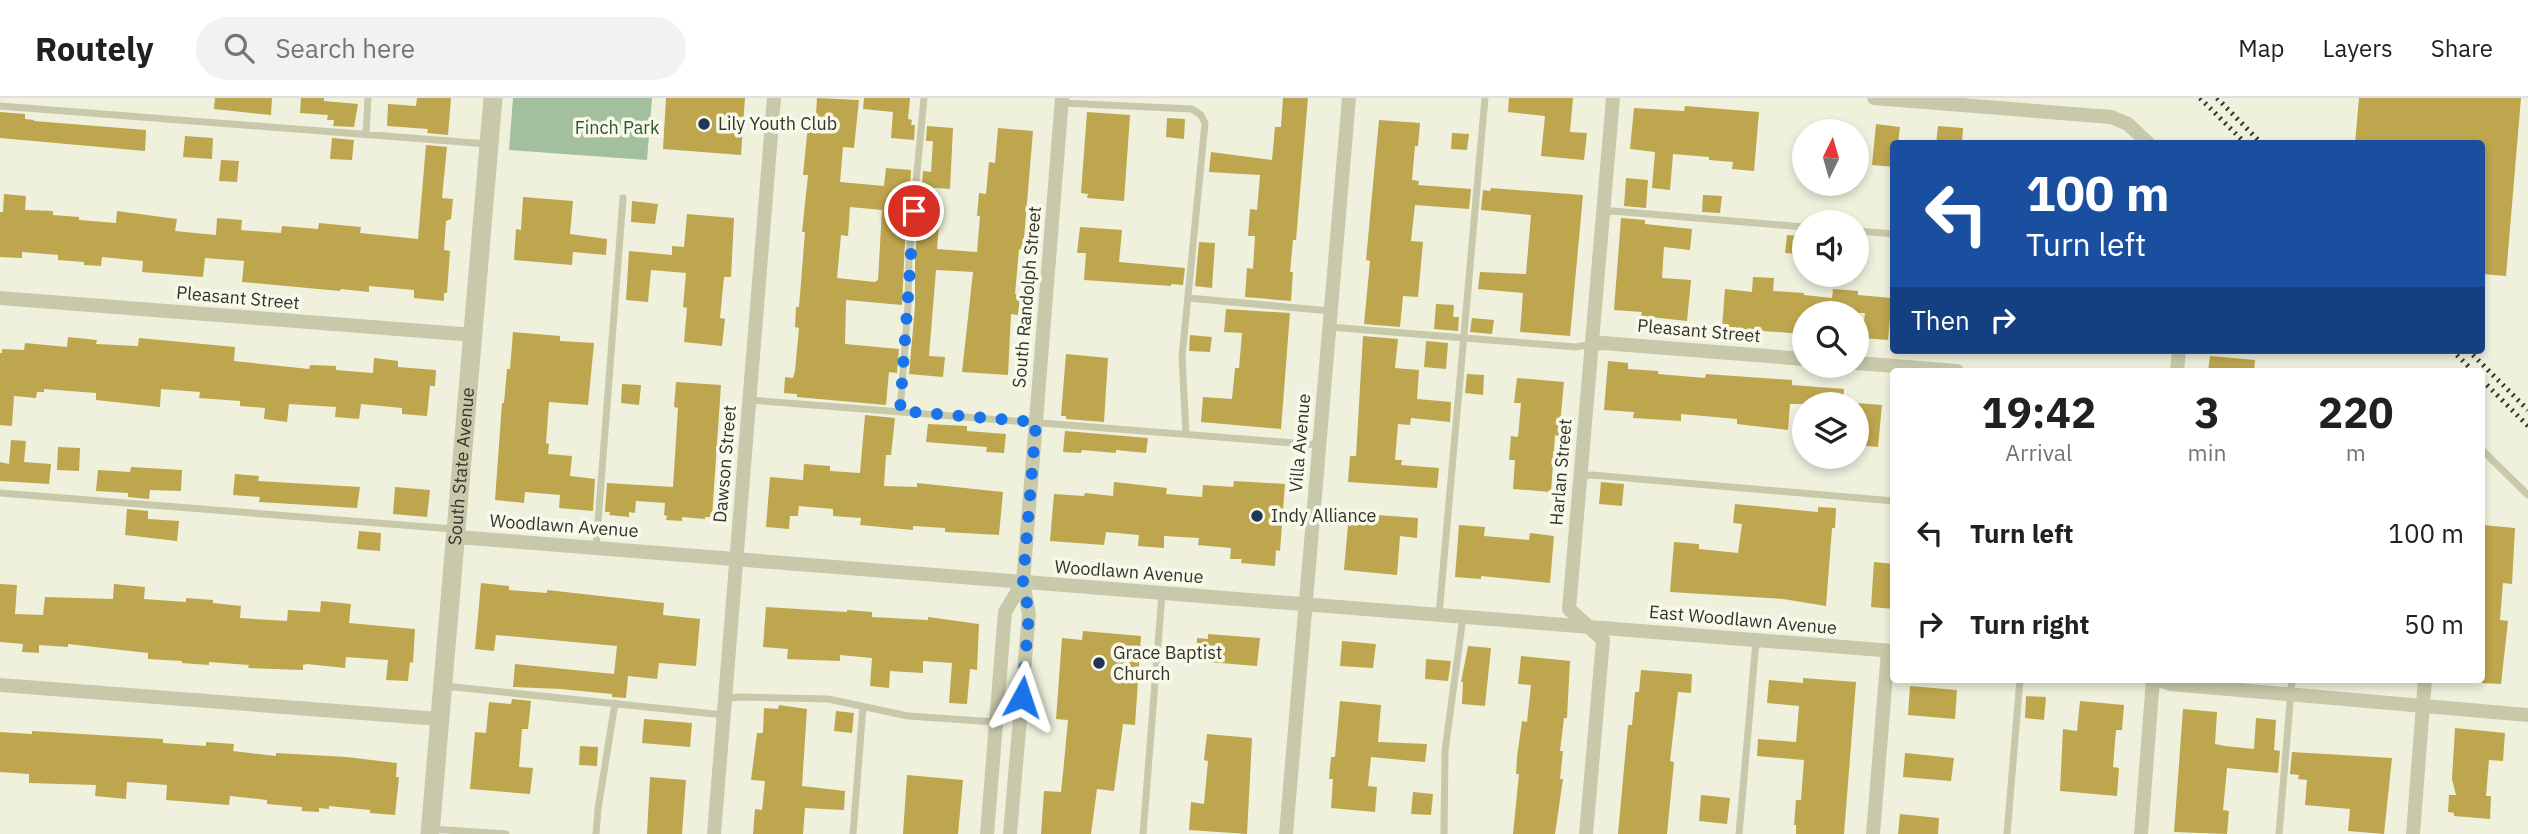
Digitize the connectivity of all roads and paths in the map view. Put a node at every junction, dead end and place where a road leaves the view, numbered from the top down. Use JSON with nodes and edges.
{"nodes":[{"id":1,"x":368,"y":98,"type":"edge"},
{"id":2,"x":493,"y":98,"type":"edge"},
{"id":3,"x":774,"y":98,"type":"edge"},
{"id":4,"x":924,"y":98,"type":"edge"},
{"id":5,"x":1349,"y":98,"type":"edge"},
{"id":6,"x":1485,"y":98,"type":"edge"},
{"id":7,"x":1613,"y":98,"type":"edge"},
{"id":8,"x":1874,"y":98,"type":"edge"},
{"id":9,"x":1062,"y":101,"type":"edge"},
{"id":10,"x":0,"y":106,"type":"edge"},
{"id":11,"x":366,"y":133,"type":"junction"},
{"id":12,"x":2145,"y":140,"type":"edge"},
{"id":13,"x":490,"y":144,"type":"junction"},
{"id":14,"x":623,"y":198,"type":"dead end"},
{"id":15,"x":1603,"y":213,"type":"junction"},
{"id":16,"x":1792,"y":226,"type":"edge"},
{"id":17,"x":1869,"y":232,"type":"edge"},
{"id":18,"x":1890,"y":234,"type":"edge"},
{"id":19,"x":0,"y":298,"type":"edge"},
{"id":20,"x":1188,"y":298,"type":"junction"},
{"id":21,"x":1331,"y":311,"type":"junction"},
{"id":22,"x":1329,"y":327,"type":"junction"},
{"id":23,"x":474,"y":335,"type":"junction"},
{"id":24,"x":1463,"y":337,"type":"junction"},
{"id":25,"x":1592,"y":344,"type":"junction"},
{"id":26,"x":1792,"y":358,"type":"edge"},
{"id":27,"x":1869,"y":364,"type":"edge"},
{"id":28,"x":1919,"y":368,"type":"edge"},
{"id":29,"x":749,"y":400,"type":"junction"},
{"id":30,"x":900,"y":411,"type":"junction"},
{"id":31,"x":1036,"y":422,"type":"junction"},
{"id":32,"x":1186,"y":434,"type":"junction"},
{"id":33,"x":1319,"y":445,"type":"junction"},
{"id":34,"x":2485,"y":453,"type":"edge"},
{"id":35,"x":1580,"y":476,"type":"junction"},
{"id":36,"x":0,"y":493,"type":"edge"},
{"id":37,"x":2528,"y":495,"type":"edge"},
{"id":38,"x":1890,"y":501,"type":"edge"},
{"id":39,"x":458,"y":533,"type":"junction"},
{"id":40,"x":596,"y":548,"type":"junction"},
{"id":41,"x":736,"y":558,"type":"junction"},
{"id":42,"x":1023,"y":582,"type":"junction"},
{"id":43,"x":1162,"y":593,"type":"junction"},
{"id":44,"x":1306,"y":606,"type":"junction"},
{"id":45,"x":1439,"y":615,"type":"junction"},
{"id":46,"x":1463,"y":617,"type":"junction"},
{"id":47,"x":1588,"y":626,"type":"junction"},
{"id":48,"x":1756,"y":640,"type":"junction"},
{"id":49,"x":1890,"y":651,"type":"edge"},
{"id":50,"x":1890,"y":661,"type":"edge"},
{"id":51,"x":2020,"y":683,"type":"edge"},
{"id":52,"x":2155,"y":683,"type":"edge"},
{"id":53,"x":2167,"y":683,"type":"edge"},
{"id":54,"x":2292,"y":683,"type":"edge"},
{"id":55,"x":2425,"y":683,"type":"edge"},
{"id":56,"x":0,"y":685,"type":"edge"},
{"id":57,"x":443,"y":686,"type":"junction"},
{"id":58,"x":2291,"y":694,"type":"junction"},
{"id":59,"x":725,"y":699,"type":"junction"},
{"id":60,"x":615,"y":702,"type":"junction"},
{"id":61,"x":863,"y":707,"type":"junction"},
{"id":62,"x":2423,"y":707,"type":"junction"},
{"id":63,"x":723,"y":715,"type":"junction"},
{"id":64,"x":2528,"y":715,"type":"edge"},
{"id":65,"x":440,"y":719,"type":"junction"},
{"id":66,"x":996,"y":722,"type":"junction"},
{"id":67,"x":431,"y":831,"type":"edge"},
{"id":68,"x":506,"y":834,"type":"edge"},
{"id":69,"x":596,"y":834,"type":"edge"},
{"id":70,"x":714,"y":834,"type":"edge"},
{"id":71,"x":853,"y":834,"type":"edge"},
{"id":72,"x":987,"y":834,"type":"edge"},
{"id":73,"x":1010,"y":834,"type":"edge"},
{"id":74,"x":1143,"y":834,"type":"edge"},
{"id":75,"x":1286,"y":834,"type":"edge"},
{"id":76,"x":1444,"y":834,"type":"edge"},
{"id":77,"x":1586,"y":834,"type":"edge"},
{"id":78,"x":1739,"y":834,"type":"edge"},
{"id":79,"x":1873,"y":834,"type":"edge"},
{"id":80,"x":2007,"y":834,"type":"edge"},
{"id":81,"x":2141,"y":834,"type":"edge"},
{"id":82,"x":2279,"y":834,"type":"edge"},
{"id":83,"x":2413,"y":834,"type":"edge"}],
"edges":[{"from":1,"to":11,"type":"lane"},
{"from":2,"to":13,"type":"street","name":"South State Avenue"},
{"from":3,"to":29,"type":"street","name":"Dawson Street"},
{"from":4,"to":30,"type":"lane"},
{"from":5,"to":21,"type":"street","name":"Villa Avenue"},
{"from":6,"to":24,"type":"lane"},
{"from":7,"to":15,"type":"street","name":"Harlan Street"},
{"from":8,"to":12,"type":"street"},
{"from":9,"to":20,"type":"lane"},
{"from":9,"to":31,"type":"street","name":"South Randolph Street"},
{"from":10,"to":11,"type":"lane"},
{"from":11,"to":13,"type":"lane"},
{"from":13,"to":23,"type":"street","name":"South State Avenue"},
{"from":14,"to":40,"type":"lane"},
{"from":15,"to":16,"type":"lane"},
{"from":15,"to":25,"type":"street","name":"Harlan Street"},
{"from":17,"to":18,"type":"lane"},
{"from":19,"to":23,"type":"street","name":"Pleasant Street"},
{"from":20,"to":21,"type":"lane"},
{"from":20,"to":32,"type":"lane"},
{"from":21,"to":22,"type":"street","name":"Villa Avenue"},
{"from":22,"to":24,"type":"lane"},
{"from":22,"to":33,"type":"street","name":"Villa Avenue"},
{"from":23,"to":39,"type":"street","name":"South State Avenue"},
{"from":24,"to":25,"type":"lane"},
{"from":24,"to":45,"type":"lane"},
{"from":25,"to":26,"type":"street","name":"Pleasant Street"},
{"from":25,"to":35,"type":"street","name":"Harlan Street"},
{"from":27,"to":28,"type":"street"},
{"from":29,"to":30,"type":"lane"},
{"from":29,"to":41,"type":"street","name":"Dawson Street"},
{"from":30,"to":31,"type":"lane"},
{"from":31,"to":32,"type":"lane"},
{"from":31,"to":42,"type":"street","name":"South Randolph Street"},
{"from":32,"to":33,"type":"lane"},
{"from":33,"to":44,"type":"street","name":"Villa Avenue"},
{"from":34,"to":37,"type":"lane"},
{"from":35,"to":38,"type":"lane"},
{"from":35,"to":47,"type":"street","name":"Harlan Street"},
{"from":36,"to":39,"type":"lane"},
{"from":39,"to":40,"type":"street","name":"Woodlawn Avenue"},
{"from":39,"to":57,"type":"street","name":"South State Avenue"},
{"from":40,"to":41,"type":"street","name":"Woodlawn Avenue"},
{"from":41,"to":42,"type":"street","name":"Woodlawn Avenue"},
{"from":41,"to":59,"type":"street","name":"Dawson Street"},
{"from":42,"to":43,"type":"street","name":"Woodlawn Avenue"},
{"from":42,"to":66,"type":"street"},
{"from":42,"to":73,"type":"street","name":"South Randolph Street"},
{"from":43,"to":44,"type":"street","name":"Woodlawn Avenue"},
{"from":43,"to":74,"type":"lane"},
{"from":44,"to":45,"type":"street","name":"Woodlawn Avenue"},
{"from":44,"to":75,"type":"street","name":"Villa Avenue"},
{"from":45,"to":46,"type":"street","name":"Woodlawn Avenue"},
{"from":46,"to":47,"type":"street","name":"Woodlawn Avenue"},
{"from":46,"to":76,"type":"lane"},
{"from":47,"to":48,"type":"street","name":"East Woodlawn Avenue"},
{"from":47,"to":77,"type":"street","name":"Harlan Street"},
{"from":48,"to":49,"type":"street","name":"East Woodlawn Avenue"},
{"from":48,"to":78,"type":"lane"},
{"from":50,"to":79,"type":"street"},
{"from":51,"to":80,"type":"lane"},
{"from":52,"to":81,"type":"street"},
{"from":53,"to":58,"type":"street"},
{"from":54,"to":58,"type":"lane"},
{"from":55,"to":62,"type":"street"},
{"from":56,"to":65,"type":"street"},
{"from":57,"to":60,"type":"lane"},
{"from":57,"to":65,"type":"street","name":"South State Avenue"},
{"from":58,"to":62,"type":"street"},
{"from":58,"to":82,"type":"lane"},
{"from":59,"to":61,"type":"lane"},
{"from":59,"to":63,"type":"street","name":"Dawson Street"},
{"from":60,"to":63,"type":"lane"},
{"from":60,"to":69,"type":"lane"},
{"from":61,"to":66,"type":"lane"},
{"from":61,"to":71,"type":"lane"},
{"from":62,"to":64,"type":"street"},
{"from":62,"to":83,"type":"street"},
{"from":63,"to":70,"type":"street","name":"Dawson Street"},
{"from":65,"to":67,"type":"street","name":"South State Avenue"},
{"from":66,"to":72,"type":"street"},
{"from":67,"to":68,"type":"lane"}]}
